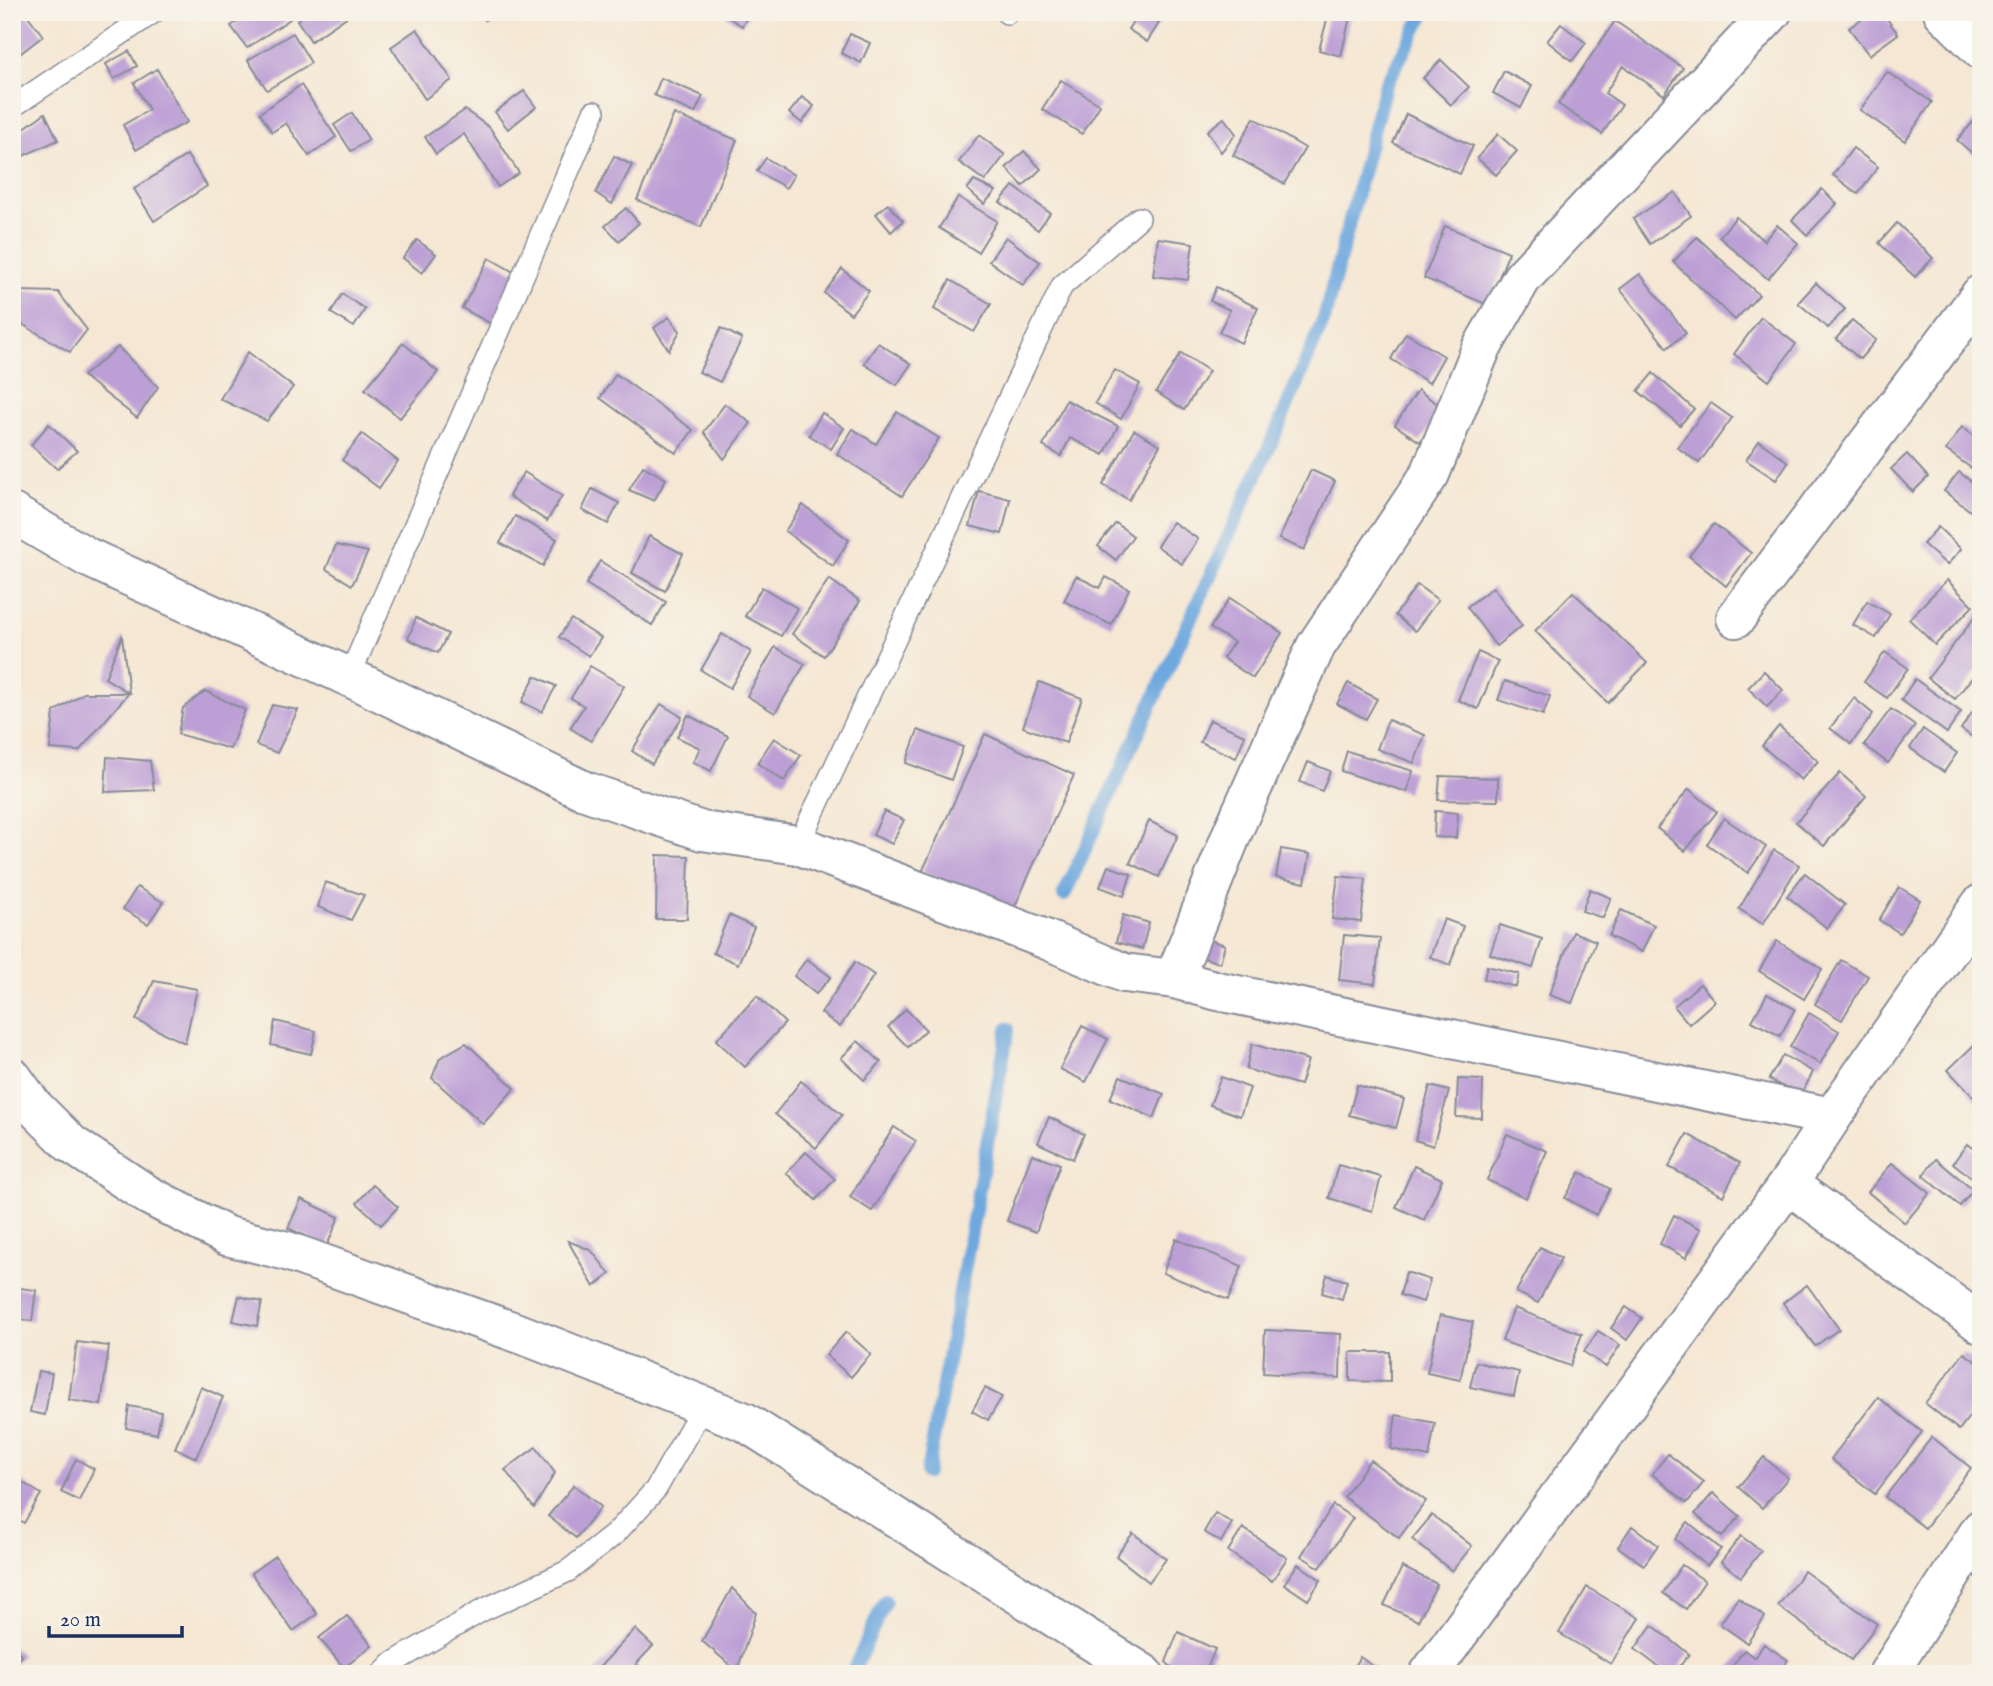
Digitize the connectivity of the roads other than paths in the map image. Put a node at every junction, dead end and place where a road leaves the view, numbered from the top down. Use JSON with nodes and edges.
{"nodes":[{"id":1,"x":154,"y":12,"type":"edge"},
{"id":2,"x":1772,"y":12,"type":"edge"},
{"id":3,"x":1943,"y":12,"type":"edge"},
{"id":4,"x":1981,"y":50,"type":"edge"},
{"id":5,"x":12,"y":107,"type":"edge"},
{"id":6,"x":594,"y":112,"type":"dead end"},
{"id":7,"x":1139,"y":218,"type":"dead end"},
{"id":8,"x":1981,"y":294,"type":"edge"},
{"id":9,"x":12,"y":513,"type":"edge"},
{"id":10,"x":1736,"y":618,"type":"dead end"},
{"id":11,"x":349,"y":677,"type":"junction"},
{"id":12,"x":798,"y":845,"type":"junction"},
{"id":13,"x":1981,"y":904,"type":"edge"},
{"id":14,"x":1174,"y":979,"type":"junction"},
{"id":15,"x":12,"y":1077,"type":"edge"},
{"id":16,"x":1832,"y":1117,"type":"junction"},
{"id":17,"x":1788,"y":1184,"type":"junction"},
{"id":18,"x":1981,"y":1324,"type":"edge"},
{"id":19,"x":703,"y":1406,"type":"junction"},
{"id":20,"x":1981,"y":1529,"type":"edge"},
{"id":21,"x":382,"y":1674,"type":"edge"},
{"id":22,"x":1144,"y":1674,"type":"edge"},
{"id":23,"x":1429,"y":1674,"type":"edge"},
{"id":24,"x":1888,"y":1674,"type":"edge"}],
"edges":[{"from":1,"to":5,"type":"lane"},
{"from":2,"to":14,"type":"street"},
{"from":3,"to":4,"type":"street"},
{"from":6,"to":11,"type":"lane"},
{"from":7,"to":12,"type":"lane"},
{"from":8,"to":10,"type":"street"},
{"from":9,"to":11,"type":"street"},
{"from":11,"to":12,"type":"street"},
{"from":12,"to":14,"type":"street"},
{"from":13,"to":16,"type":"street"},
{"from":14,"to":16,"type":"street"},
{"from":15,"to":19,"type":"street"},
{"from":16,"to":17,"type":"street"},
{"from":17,"to":18,"type":"street"},
{"from":17,"to":23,"type":"street"},
{"from":19,"to":21,"type":"lane"},
{"from":19,"to":22,"type":"street"},
{"from":20,"to":24,"type":"street"}]}
